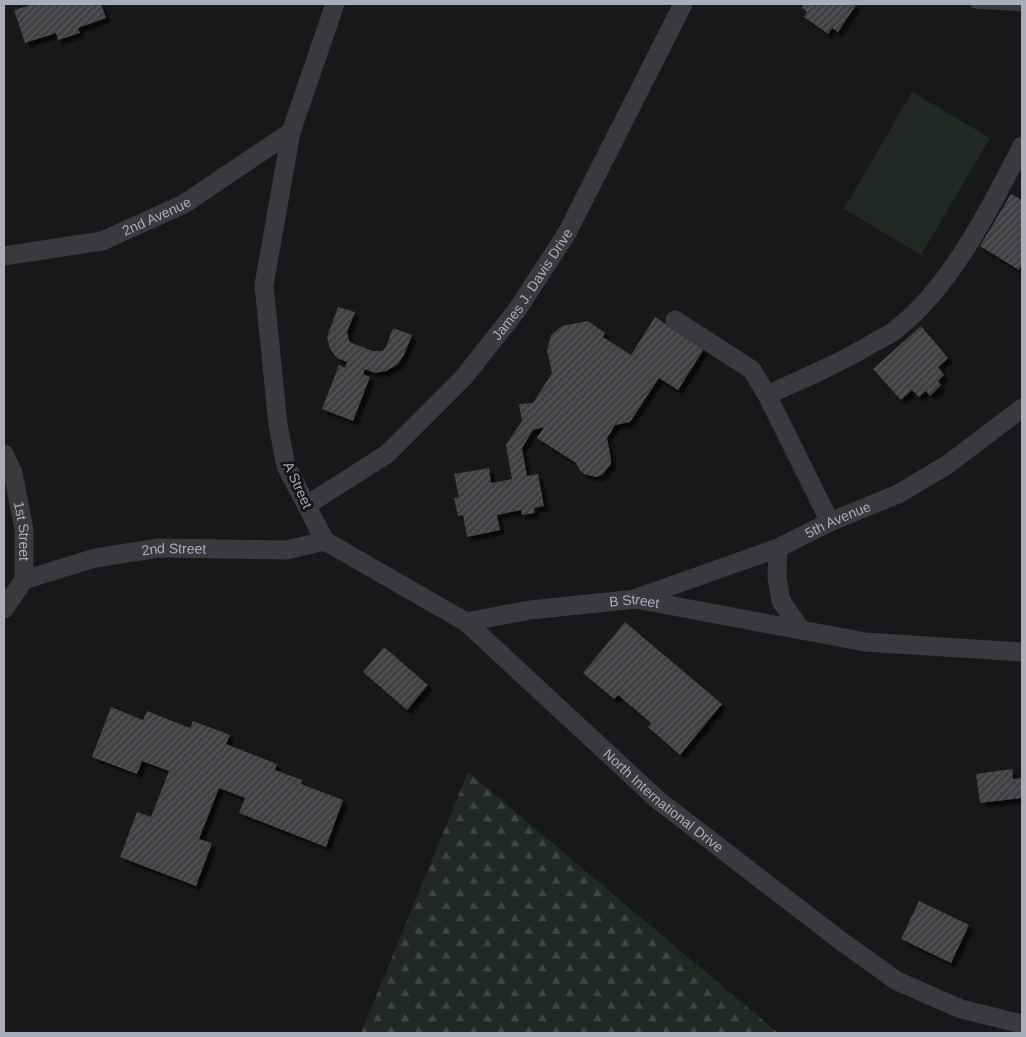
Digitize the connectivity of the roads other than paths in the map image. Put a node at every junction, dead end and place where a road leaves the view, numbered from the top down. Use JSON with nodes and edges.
{"nodes":[{"id":1,"x":335,"y":4,"type":"edge"},
{"id":2,"x":683,"y":4,"type":"edge"},
{"id":3,"x":975,"y":4,"type":"edge"},
{"id":4,"x":1022,"y":7,"type":"edge"},
{"id":5,"x":291,"y":132,"type":"junction"},
{"id":6,"x":1022,"y":146,"type":"edge"},
{"id":7,"x":4,"y":256,"type":"edge"},
{"id":8,"x":675,"y":320,"type":"dead end"},
{"id":9,"x":767,"y":395,"type":"junction"},
{"id":10,"x":1022,"y":408,"type":"edge"},
{"id":11,"x":4,"y":454,"type":"edge"},
{"id":12,"x":307,"y":504,"type":"junction"},
{"id":13,"x":830,"y":522,"type":"junction"},
{"id":14,"x":325,"y":541,"type":"junction"},
{"id":15,"x":778,"y":548,"type":"junction"},
{"id":16,"x":24,"y":580,"type":"junction"},
{"id":17,"x":636,"y":599,"type":"junction"},
{"id":18,"x":4,"y":609,"type":"edge"},
{"id":19,"x":466,"y":622,"type":"junction"},
{"id":20,"x":801,"y":630,"type":"junction"},
{"id":21,"x":1022,"y":652,"type":"edge"},
{"id":22,"x":1022,"y":1024,"type":"edge"}],
"edges":[{"from":1,"to":5,"type":"street"},
{"from":2,"to":12,"type":"street","name":"James J. Davis Drive"},
{"from":3,"to":4,"type":"lane"},
{"from":5,"to":7,"type":"street","name":"2nd Avenue"},
{"from":5,"to":12,"type":"street","name":"A Street"},
{"from":6,"to":9,"type":"street"},
{"from":8,"to":9,"type":"street"},
{"from":9,"to":13,"type":"street"},
{"from":10,"to":13,"type":"street","name":"5th Avenue"},
{"from":11,"to":16,"type":"street","name":"1st Street"},
{"from":12,"to":14,"type":"street","name":"A Street"},
{"from":13,"to":15,"type":"street","name":"5th Avenue"},
{"from":14,"to":16,"type":"street","name":"2nd Street"},
{"from":14,"to":19,"type":"street","name":"North International Drive"},
{"from":15,"to":17,"type":"street","name":"5th Avenue"},
{"from":15,"to":20,"type":"street"},
{"from":16,"to":18,"type":"street"},
{"from":17,"to":19,"type":"street","name":"B Street"},
{"from":17,"to":20,"type":"street","name":"B Street"},
{"from":19,"to":22,"type":"street","name":"North International Drive"},
{"from":20,"to":21,"type":"street","name":"B Street"}]}
